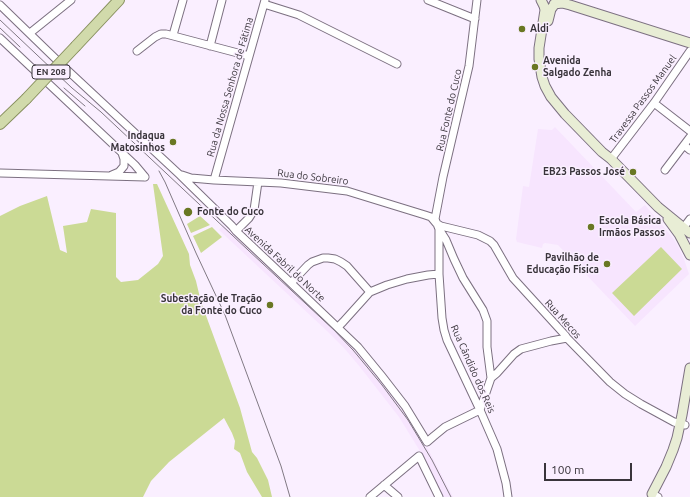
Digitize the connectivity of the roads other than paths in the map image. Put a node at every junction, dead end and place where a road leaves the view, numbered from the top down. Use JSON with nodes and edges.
{"nodes":[{"id":1,"x":71,"y":0,"type":"edge"},
{"id":2,"x":118,"y":0,"type":"edge"},
{"id":3,"x":183,"y":0,"type":"edge"},
{"id":4,"x":222,"y":0,"type":"edge"},
{"id":5,"x":428,"y":0,"type":"edge"},
{"id":6,"x":477,"y":0,"type":"edge"},
{"id":7,"x":542,"y":1,"type":"edge"},
{"id":8,"x":264,"y":2,"type":"edge"},
{"id":9,"x":567,"y":2,"type":"edge"},
{"id":10,"x":63,"y":3,"type":"edge"},
{"id":11,"x":555,"y":3,"type":"edge"},
{"id":12,"x":0,"y":5,"type":"edge"},
{"id":13,"x":474,"y":19,"type":"junction"},
{"id":14,"x":30,"y":33,"type":"junction"},
{"id":15,"x":544,"y":33,"type":"junction"},
{"id":16,"x":173,"y":35,"type":"junction"},
{"id":17,"x":0,"y":38,"type":"edge"},
{"id":18,"x":690,"y":43,"type":"edge"},
{"id":19,"x":210,"y":46,"type":"junction"},
{"id":20,"x":136,"y":51,"type":"dead end"},
{"id":21,"x":690,"y":51,"type":"edge"},
{"id":22,"x":249,"y":56,"type":"junction"},
{"id":23,"x":397,"y":64,"type":"dead end"},
{"id":24,"x":654,"y":103,"type":"junction"},
{"id":25,"x":0,"y":124,"type":"edge"},
{"id":26,"x":690,"y":131,"type":"edge"},
{"id":27,"x":690,"y":137,"type":"edge"},
{"id":28,"x":684,"y":145,"type":"junction"},
{"id":29,"x":690,"y":150,"type":"edge"},
{"id":30,"x":121,"y":151,"type":"junction"},
{"id":31,"x":611,"y":158,"type":"junction"},
{"id":32,"x":665,"y":170,"type":"dead end"},
{"id":33,"x":0,"y":173,"type":"edge"},
{"id":34,"x":180,"y":175,"type":"junction"},
{"id":35,"x":108,"y":176,"type":"junction"},
{"id":36,"x":206,"y":179,"type":"junction"},
{"id":37,"x":214,"y":180,"type":"junction"},
{"id":38,"x":258,"y":182,"type":"junction"},
{"id":39,"x":200,"y":193,"type":"junction"},
{"id":40,"x":658,"y":207,"type":"junction"},
{"id":41,"x":690,"y":220,"type":"edge"},
{"id":42,"x":437,"y":226,"type":"junction"},
{"id":43,"x":687,"y":230,"type":"edge"},
{"id":44,"x":236,"y":231,"type":"junction"},
{"id":45,"x":690,"y":251,"type":"edge"},
{"id":46,"x":439,"y":274,"type":"junction"},
{"id":47,"x":291,"y":283,"type":"junction"},
{"id":48,"x":370,"y":292,"type":"junction"},
{"id":49,"x":338,"y":327,"type":"junction"},
{"id":50,"x":567,"y":338,"type":"junction"},
{"id":51,"x":690,"y":368,"type":"edge"},
{"id":52,"x":491,"y":378,"type":"junction"},
{"id":53,"x":690,"y":396,"type":"edge"},
{"id":54,"x":480,"y":410,"type":"junction"},
{"id":55,"x":683,"y":424,"type":"junction"},
{"id":56,"x":384,"y":485,"type":"junction"},
{"id":57,"x":652,"y":496,"type":"edge"},
{"id":58,"x":370,"y":497,"type":"edge"},
{"id":59,"x":398,"y":497,"type":"edge"},
{"id":60,"x":439,"y":497,"type":"edge"},
{"id":61,"x":508,"y":497,"type":"edge"}],
"edges":[{"from":1,"to":10,"type":"street"},
{"from":2,"to":25,"type":"main road","number":"EN 208","bridge":true},
{"from":3,"to":16,"type":"street"},
{"from":4,"to":19,"type":"street"},
{"from":5,"to":13,"type":"street"},
{"from":6,"to":13,"type":"street","name":"Rua Fonte do Cuco"},
{"from":7,"to":11,"type":"main road"},
{"from":7,"to":15,"type":"main road"},
{"from":8,"to":22,"type":"street","name":"Rua da Nossa Senhora de Fátima"},
{"from":8,"to":23,"type":"street"},
{"from":9,"to":11,"type":"main road"},
{"from":9,"to":18,"type":"main road"},
{"from":10,"to":14,"type":"street"},
{"from":11,"to":15,"type":"main road"},
{"from":12,"to":14,"type":"street","name":"Avenida Fabril do Norte"},
{"from":13,"to":42,"type":"street","name":"Rua Fonte do Cuco"},
{"from":14,"to":34,"type":"street","name":"Avenida Fabril do Norte"},
{"from":15,"to":31,"type":"main road"},
{"from":16,"to":19,"type":"street"},
{"from":16,"to":20,"type":"street"},
{"from":17,"to":30,"type":"street"},
{"from":19,"to":22,"type":"street"},
{"from":21,"to":24,"type":"street","name":"Travessa Passos Manuel"},
{"from":22,"to":37,"type":"street","name":"Rua da Nossa Senhora de Fátima"},
{"from":24,"to":26,"type":"street"},
{"from":24,"to":31,"type":"street","name":"Travessa Passos Manuel"},
{"from":27,"to":28,"type":"street"},
{"from":28,"to":29,"type":"street"},
{"from":28,"to":32,"type":"street"},
{"from":30,"to":35,"type":"street"},
{"from":30,"to":35,"type":"street"},
{"from":31,"to":40,"type":"main road"},
{"from":33,"to":35,"type":"street"},
{"from":34,"to":36,"type":"street","name":"Rua do Sobreiro"},
{"from":34,"to":39,"type":"street","name":"Avenida Fabril do Norte"},
{"from":36,"to":37,"type":"street","name":"Rua do Sobreiro"},
{"from":36,"to":39,"type":"street"},
{"from":37,"to":38,"type":"street","name":"Rua do Sobreiro"},
{"from":38,"to":42,"type":"street","name":"Rua do Sobreiro"},
{"from":38,"to":44,"type":"street"},
{"from":39,"to":44,"type":"street","name":"Avenida Fabril do Norte"},
{"from":40,"to":43,"type":"main road"},
{"from":40,"to":45,"type":"main road"},
{"from":41,"to":43,"type":"street"},
{"from":42,"to":46,"type":"street","name":"Rua Cândido dos Reis"},
{"from":42,"to":50,"type":"street","name":"Rua Mecos"},
{"from":42,"to":52,"type":"street"},
{"from":44,"to":47,"type":"street","name":"Avenida Fabril do Norte"},
{"from":46,"to":48,"type":"street"},
{"from":46,"to":54,"type":"street","name":"Rua Cândido dos Reis"},
{"from":47,"to":48,"type":"street"},
{"from":47,"to":49,"type":"street","name":"Avenida Fabril do Norte"},
{"from":48,"to":49,"type":"street"},
{"from":49,"to":54,"type":"street","name":"Avenida Fabril do Norte"},
{"from":50,"to":52,"type":"street"},
{"from":50,"to":55,"type":"street","name":"Rua Mecos"},
{"from":51,"to":55,"type":"main road"},
{"from":52,"to":54,"type":"street"},
{"from":53,"to":55,"type":"main road"},
{"from":54,"to":61,"type":"street","name":"Rua Cândido dos Reis"},
{"from":55,"to":57,"type":"main road"},
{"from":56,"to":58,"type":"street"},
{"from":56,"to":59,"type":"street"},
{"from":56,"to":60,"type":"street"}]}
